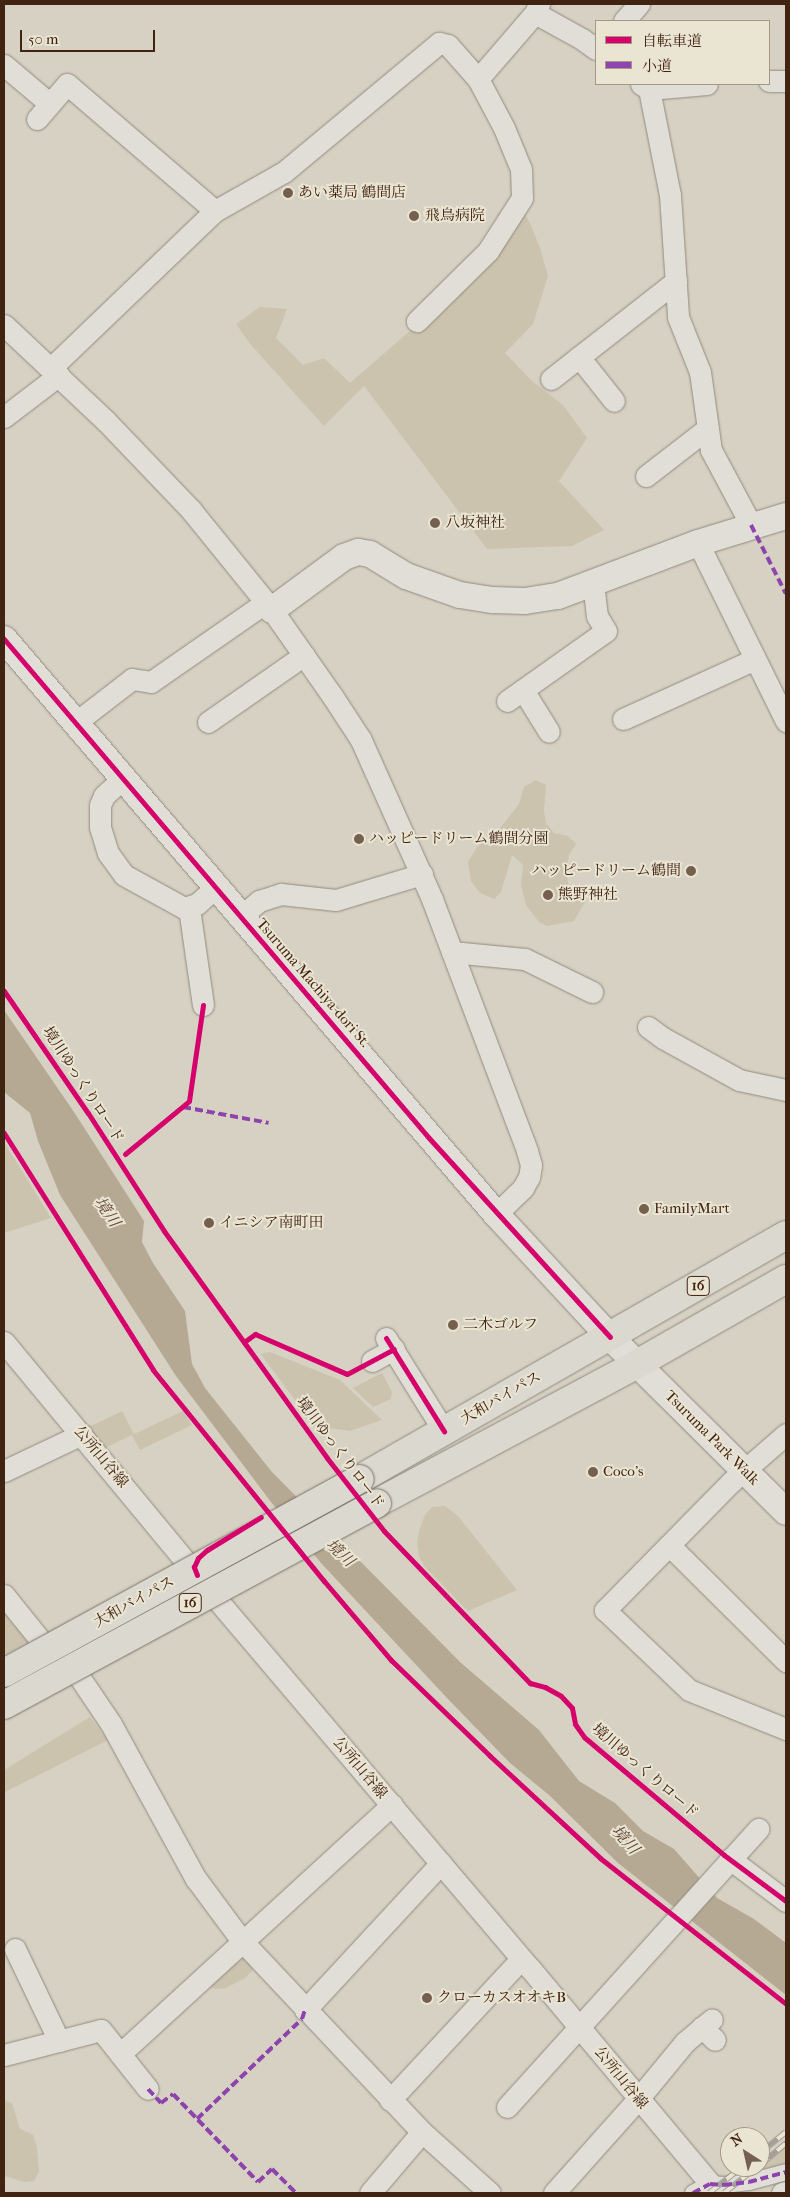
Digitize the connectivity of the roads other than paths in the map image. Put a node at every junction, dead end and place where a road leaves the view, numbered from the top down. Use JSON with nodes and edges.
{"nodes":[{"id":1,"x":639,"y":4,"type":"edge"},
{"id":2,"x":537,"y":8,"type":"edge"},
{"id":3,"x":625,"y":20,"type":"edge"},
{"id":4,"x":595,"y":48,"type":"edge"},
{"id":5,"x":4,"y":65,"type":"edge"},
{"id":6,"x":478,"y":79,"type":"junction"},
{"id":7,"x":770,"y":81,"type":"edge"},
{"id":8,"x":786,"y":81,"type":"edge"},
{"id":9,"x":686,"y":85,"type":"edge"},
{"id":10,"x":645,"y":87,"type":"edge"},
{"id":11,"x":215,"y":211,"type":"junction"},
{"id":12,"x":676,"y":281,"type":"junction"},
{"id":13,"x":417,"y":321,"type":"dead end"},
{"id":14,"x":4,"y":325,"type":"edge"},
{"id":15,"x":579,"y":357,"type":"junction"},
{"id":16,"x":55,"y":372,"type":"junction"},
{"id":17,"x":550,"y":379,"type":"dead end"},
{"id":18,"x":614,"y":401,"type":"dead end"},
{"id":19,"x":4,"y":416,"type":"edge"},
{"id":20,"x":708,"y":428,"type":"junction"},
{"id":21,"x":646,"y":476,"type":"dead end"},
{"id":22,"x":786,"y":516,"type":"edge"},
{"id":23,"x":751,"y":525,"type":"junction"},
{"id":24,"x":698,"y":543,"type":"junction"},
{"id":25,"x":593,"y":584,"type":"junction"},
{"id":26,"x":269,"y":606,"type":"junction"},
{"id":27,"x":4,"y":639,"type":"edge"},
{"id":28,"x":304,"y":655,"type":"junction"},
{"id":29,"x":755,"y":659,"type":"junction"},
{"id":30,"x":623,"y":719,"type":"dead end"},
{"id":31,"x":786,"y":721,"type":"edge"},
{"id":32,"x":208,"y":722,"type":"dead end"},
{"id":33,"x":75,"y":723,"type":"junction"},
{"id":34,"x":549,"y":732,"type":"dead end"},
{"id":35,"x":122,"y":779,"type":"junction"},
{"id":36,"x":422,"y":874,"type":"junction"},
{"id":37,"x":215,"y":888,"type":"junction"},
{"id":38,"x":189,"y":908,"type":"junction"},
{"id":39,"x":240,"y":917,"type":"junction"},
{"id":40,"x":452,"y":952,"type":"junction"},
{"id":41,"x":592,"y":992,"type":"dead end"},
{"id":42,"x":203,"y":1005,"type":"dead end"},
{"id":43,"x":648,"y":1027,"type":"dead end"},
{"id":44,"x":786,"y":1090,"type":"edge"},
{"id":45,"x":496,"y":1214,"type":"junction"},
{"id":46,"x":786,"y":1235,"type":"edge"},
{"id":47,"x":786,"y":1279,"type":"edge"},
{"id":48,"x":610,"y":1337,"type":"junction"},
{"id":49,"x":6,"y":1347,"type":"edge"},
{"id":50,"x":372,"y":1361,"type":"dead end"},
{"id":51,"x":637,"y":1364,"type":"junction"},
{"id":52,"x":444,"y":1431,"type":"junction"},
{"id":53,"x":82,"y":1434,"type":"junction"},
{"id":54,"x":786,"y":1434,"type":"edge"},
{"id":55,"x":744,"y":1470,"type":"junction"},
{"id":56,"x":4,"y":1471,"type":"edge"},
{"id":57,"x":786,"y":1512,"type":"edge"},
{"id":58,"x":668,"y":1545,"type":"junction"},
{"id":59,"x":186,"y":1561,"type":"junction"},
{"id":60,"x":4,"y":1595,"type":"edge"},
{"id":61,"x":219,"y":1602,"type":"junction"},
{"id":62,"x":41,"y":1641,"type":"junction"},
{"id":63,"x":786,"y":1661,"type":"edge"},
{"id":64,"x":4,"y":1662,"type":"edge"},
{"id":65,"x":4,"y":1673,"type":"edge"},
{"id":66,"x":78,"y":1675,"type":"junction"},
{"id":67,"x":4,"y":1705,"type":"edge"},
{"id":68,"x":4,"y":1716,"type":"edge"},
{"id":69,"x":786,"y":1729,"type":"edge"},
{"id":70,"x":392,"y":1805,"type":"junction"},
{"id":71,"x":758,"y":1829,"type":"dead end"},
{"id":72,"x":440,"y":1863,"type":"junction"},
{"id":73,"x":726,"y":1864,"type":"junction"},
{"id":74,"x":786,"y":1901,"type":"edge"},
{"id":75,"x":242,"y":1941,"type":"junction"},
{"id":76,"x":15,"y":1949,"type":"dead end"},
{"id":77,"x":521,"y":1959,"type":"junction"},
{"id":78,"x":305,"y":2010,"type":"junction"},
{"id":79,"x":579,"y":2027,"type":"junction"},
{"id":80,"x":710,"y":2029,"type":"dead end"},
{"id":81,"x":59,"y":2041,"type":"junction"},
{"id":82,"x":120,"y":2054,"type":"junction"},
{"id":83,"x":4,"y":2055,"type":"edge"},
{"id":84,"x":148,"y":2089,"type":"dead end"},
{"id":85,"x":638,"y":2098,"type":"junction"},
{"id":86,"x":390,"y":2100,"type":"junction"},
{"id":87,"x":508,"y":2107,"type":"dead end"},
{"id":88,"x":422,"y":2132,"type":"junction"},
{"id":89,"x":786,"y":2172,"type":"edge"},
{"id":90,"x":481,"y":2190,"type":"edge"},
{"id":91,"x":707,"y":2190,"type":"edge"},
{"id":92,"x":786,"y":2192,"type":"edge"},
{"id":93,"x":370,"y":2193,"type":"edge"},
{"id":94,"x":554,"y":2193,"type":"edge"},
{"id":95,"x":782,"y":2193,"type":"edge"}],
"edges":[{"from":1,"to":3,"type":"street"},
{"from":2,"to":4,"type":"street"},
{"from":2,"to":6,"type":"street"},
{"from":5,"to":11,"type":"street"},
{"from":6,"to":11,"type":"street"},
{"from":6,"to":13,"type":"street"},
{"from":7,"to":8,"type":"street"},
{"from":9,"to":10,"type":"street"},
{"from":10,"to":12,"type":"street"},
{"from":11,"to":16,"type":"street"},
{"from":12,"to":15,"type":"street"},
{"from":12,"to":20,"type":"street"},
{"from":14,"to":16,"type":"street"},
{"from":15,"to":17,"type":"street"},
{"from":15,"to":18,"type":"street"},
{"from":16,"to":19,"type":"street"},
{"from":16,"to":26,"type":"street"},
{"from":20,"to":21,"type":"street"},
{"from":20,"to":23,"type":"street"},
{"from":22,"to":23,"type":"street"},
{"from":23,"to":24,"type":"street"},
{"from":24,"to":25,"type":"street"},
{"from":24,"to":29,"type":"street"},
{"from":25,"to":26,"type":"street"},
{"from":25,"to":34,"type":"street"},
{"from":26,"to":28,"type":"street"},
{"from":26,"to":33,"type":"street"},
{"from":27,"to":33,"type":"street","name":"Tsuruma Machiya-dori St."},
{"from":28,"to":32,"type":"street"},
{"from":28,"to":36,"type":"street"},
{"from":29,"to":30,"type":"street"},
{"from":29,"to":31,"type":"street"},
{"from":33,"to":35,"type":"street","name":"Tsuruma Machiya-dori St."},
{"from":35,"to":37,"type":"street","name":"Tsuruma Machiya-dori St."},
{"from":35,"to":38,"type":"street"},
{"from":36,"to":39,"type":"street"},
{"from":36,"to":40,"type":"street"},
{"from":37,"to":38,"type":"street"},
{"from":37,"to":39,"type":"street","name":"Tsuruma Machiya-dori St."},
{"from":38,"to":42,"type":"street"},
{"from":39,"to":45,"type":"street","name":"Tsuruma Machiya-dori St."},
{"from":40,"to":41,"type":"street"},
{"from":40,"to":45,"type":"street"},
{"from":43,"to":44,"type":"street"},
{"from":45,"to":48,"type":"street","name":"Tsuruma Machiya-dori St."},
{"from":46,"to":48,"type":"highway","name":"大和バイパス","number":"16"},
{"from":47,"to":51,"type":"highway","name":"大和バイパス","number":"16"},
{"from":48,"to":51,"type":"street","name":"Tsuruma Park Walk"},
{"from":48,"to":52,"type":"highway","name":"大和バイパス","number":"16"},
{"from":49,"to":53,"type":"street","name":"公所山谷線"},
{"from":50,"to":52,"type":"street"},
{"from":51,"to":55,"type":"street","name":"Tsuruma Park Walk"},
{"from":51,"to":67,"type":"highway","name":"大和バイパス","number":"16","bridge":true},
{"from":52,"to":65,"type":"highway","name":"大和バイパス","number":"16","bridge":true},
{"from":53,"to":56,"type":"street"},
{"from":53,"to":59,"type":"street","name":"公所山谷線"},
{"from":54,"to":55,"type":"street"},
{"from":55,"to":57,"type":"street","name":"Tsuruma Park Walk"},
{"from":55,"to":58,"type":"street"},
{"from":58,"to":63,"type":"street"},
{"from":58,"to":69,"type":"street"},
{"from":59,"to":61,"type":"street","name":"公所山谷線"},
{"from":59,"to":62,"type":"street"},
{"from":60,"to":62,"type":"street"},
{"from":61,"to":66,"type":"street"},
{"from":61,"to":70,"type":"street","name":"公所山谷線"},
{"from":62,"to":64,"type":"street"},
{"from":62,"to":66,"type":"street"},
{"from":66,"to":68,"type":"street"},
{"from":66,"to":75,"type":"street"},
{"from":70,"to":72,"type":"street","name":"公所山谷線"},
{"from":70,"to":75,"type":"street"},
{"from":71,"to":73,"type":"street"},
{"from":72,"to":77,"type":"street","name":"公所山谷線"},
{"from":72,"to":78,"type":"street"},
{"from":73,"to":74,"type":"street"},
{"from":73,"to":79,"type":"street"},
{"from":75,"to":78,"type":"street"},
{"from":75,"to":82,"type":"street"},
{"from":76,"to":81,"type":"street"},
{"from":77,"to":79,"type":"street","name":"公所山谷線"},
{"from":77,"to":86,"type":"street"},
{"from":78,"to":86,"type":"street"},
{"from":79,"to":85,"type":"street","name":"公所山谷線"},
{"from":79,"to":87,"type":"street"},
{"from":80,"to":85,"type":"street"},
{"from":81,"to":82,"type":"street"},
{"from":81,"to":83,"type":"street"},
{"from":82,"to":84,"type":"street"},
{"from":85,"to":91,"type":"street","name":"公所山谷線"},
{"from":85,"to":94,"type":"street"},
{"from":86,"to":88,"type":"street"},
{"from":88,"to":90,"type":"street"},
{"from":88,"to":93,"type":"street"},
{"from":89,"to":91,"type":"street"},
{"from":92,"to":95,"type":"street"}]}
